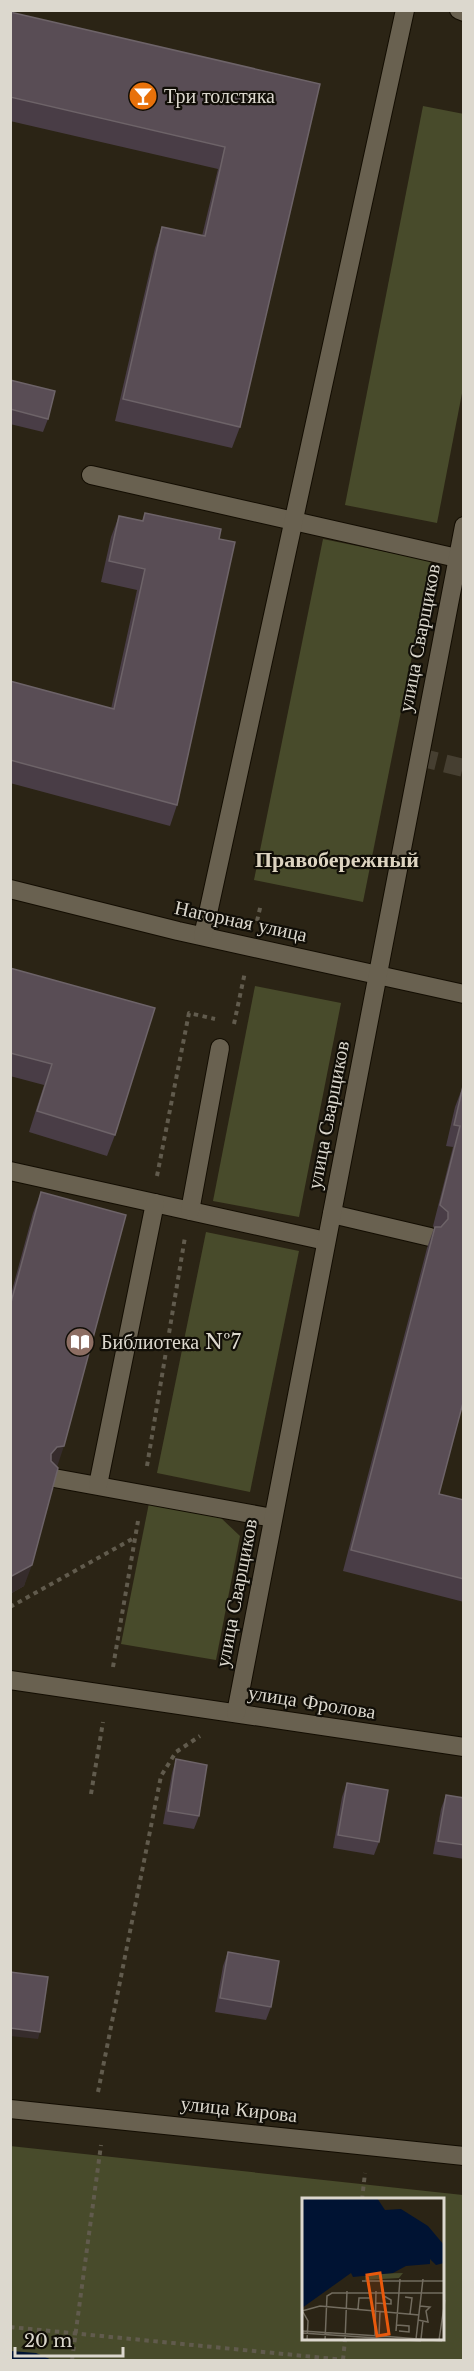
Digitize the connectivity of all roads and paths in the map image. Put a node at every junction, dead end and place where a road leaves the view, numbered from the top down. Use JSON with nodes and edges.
{"nodes":[{"id":1,"x":405,"y":10,"type":"edge"},
{"id":2,"x":459,"y":10,"type":"edge"},
{"id":3,"x":464,"y":12,"type":"edge"},
{"id":4,"x":91,"y":475,"type":"dead end"},
{"id":5,"x":293,"y":520,"type":"junction"},
{"id":6,"x":464,"y":526,"type":"edge"},
{"id":7,"x":457,"y":558,"type":"junction"},
{"id":8,"x":458,"y":585,"type":"edge"},
{"id":9,"x":10,"y":889,"type":"edge"},
{"id":10,"x":261,"y":904,"type":"dead end"},
{"id":11,"x":203,"y":936,"type":"junction"},
{"id":12,"x":251,"y":946,"type":"junction"},
{"id":13,"x":378,"y":974,"type":"junction"},
{"id":14,"x":464,"y":994,"type":"edge"},
{"id":15,"x":220,"y":1048,"type":"dead end"},
{"id":16,"x":10,"y":1171,"type":"edge"},
{"id":17,"x":156,"y":1180,"type":"dead end"},
{"id":18,"x":155,"y":1203,"type":"junction"},
{"id":19,"x":190,"y":1211,"type":"junction"},
{"id":20,"x":332,"y":1214,"type":"junction"},
{"id":21,"x":430,"y":1237,"type":"edge"},
{"id":22,"x":326,"y":1241,"type":"junction"},
{"id":23,"x":54,"y":1478,"type":"edge"},
{"id":24,"x":98,"y":1485,"type":"junction"},
{"id":25,"x":142,"y":1493,"type":"junction"},
{"id":26,"x":273,"y":1518,"type":"junction"},
{"id":27,"x":135,"y":1537,"type":"junction"},
{"id":28,"x":10,"y":1607,"type":"edge"},
{"id":29,"x":10,"y":1680,"type":"edge"},
{"id":30,"x":108,"y":1694,"type":"junction"},
{"id":31,"x":236,"y":1713,"type":"junction"},
{"id":32,"x":464,"y":1748,"type":"edge"},
{"id":33,"x":91,"y":1794,"type":"dead end"},
{"id":34,"x":10,"y":2109,"type":"edge"},
{"id":35,"x":93,"y":2116,"type":"junction"},
{"id":36,"x":101,"y":2141,"type":"dead end"},
{"id":37,"x":464,"y":2156,"type":"edge"},
{"id":38,"x":365,"y":2169,"type":"dead end"},
{"id":39,"x":362,"y":2198,"type":"edge"},
{"id":40,"x":10,"y":2328,"type":"edge"},
{"id":41,"x":77,"y":2334,"type":"junction"},
{"id":42,"x":345,"y":2341,"type":"edge"},
{"id":43,"x":344,"y":2360,"type":"edge"},
{"id":44,"x":72,"y":2361,"type":"edge"}],
"edges":[{"from":1,"to":5,"type":"street"},
{"from":2,"to":3,"type":"street"},
{"from":4,"to":5,"type":"street"},
{"from":5,"to":7,"type":"street"},
{"from":5,"to":11,"type":"street"},
{"from":6,"to":7,"type":"street","name":"улица Сварщиков"},
{"from":7,"to":8,"type":"street","name":"улица Сварщиков"},
{"from":8,"to":13,"type":"street","name":"улица Сварщиков"},
{"from":9,"to":11,"type":"street","name":"Нагорная улица"},
{"from":10,"to":12,"type":"path"},
{"from":11,"to":12,"type":"street","name":"Нагорная улица"},
{"from":12,"to":13,"type":"street","name":"Нагорная улица"},
{"from":12,"to":17,"type":"path"},
{"from":13,"to":14,"type":"street","name":"Нагорная улица"},
{"from":13,"to":20,"type":"street","name":"улица Сварщиков"},
{"from":15,"to":19,"type":"street"},
{"from":16,"to":18,"type":"street"},
{"from":18,"to":19,"type":"street"},
{"from":18,"to":24,"type":"street"},
{"from":19,"to":22,"type":"street"},
{"from":19,"to":25,"type":"path"},
{"from":20,"to":21,"type":"street"},
{"from":20,"to":22,"type":"street","name":"улица Сварщиков"},
{"from":22,"to":26,"type":"street","name":"улица Сварщиков"},
{"from":23,"to":24,"type":"street"},
{"from":24,"to":25,"type":"street"},
{"from":25,"to":26,"type":"street"},
{"from":25,"to":27,"type":"path"},
{"from":26,"to":31,"type":"street","name":"улица Сварщиков"},
{"from":27,"to":28,"type":"path"},
{"from":27,"to":30,"type":"path"},
{"from":29,"to":30,"type":"street","name":"улица Фролова"},
{"from":30,"to":31,"type":"street","name":"улица Фролова"},
{"from":30,"to":33,"type":"path"},
{"from":31,"to":32,"type":"street","name":"улица Фролова"},
{"from":31,"to":35,"type":"path"},
{"from":34,"to":35,"type":"street","name":"улица Кирова"},
{"from":35,"to":37,"type":"street","name":"улица Кирова"},
{"from":36,"to":41,"type":"path"},
{"from":38,"to":39,"type":"path"},
{"from":40,"to":41,"type":"path"},
{"from":41,"to":43,"type":"path"},
{"from":41,"to":44,"type":"path"},
{"from":42,"to":43,"type":"path"}]}
